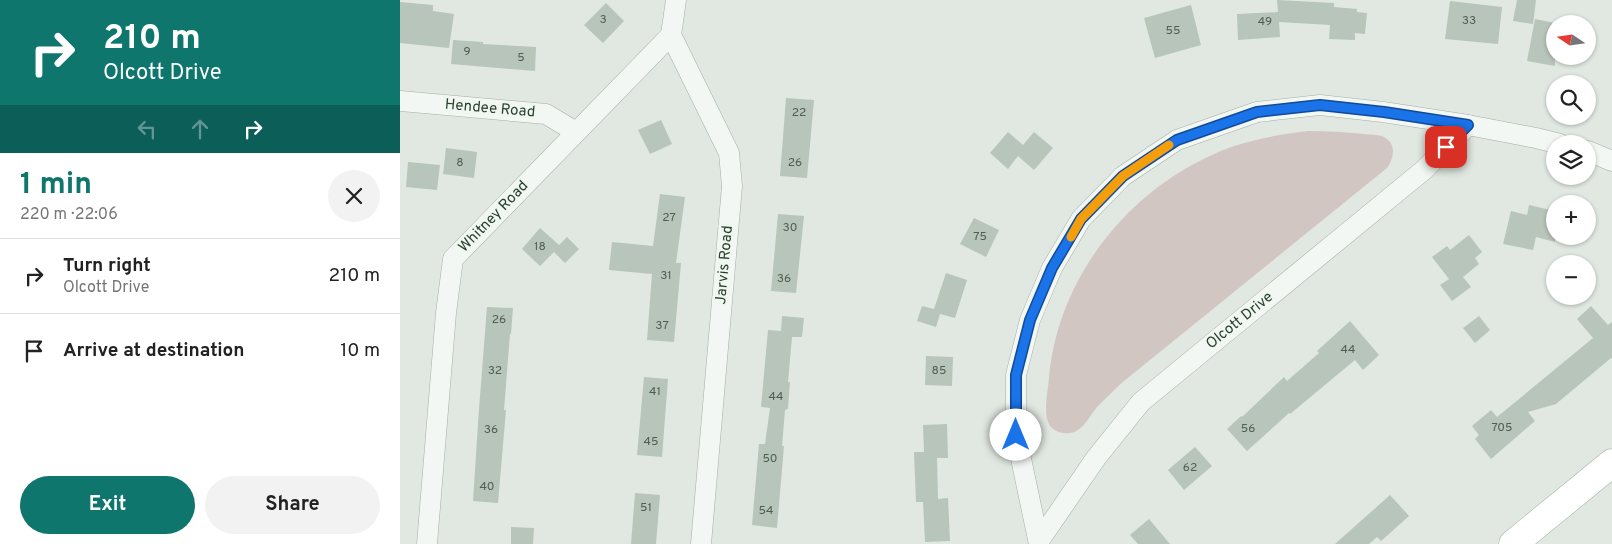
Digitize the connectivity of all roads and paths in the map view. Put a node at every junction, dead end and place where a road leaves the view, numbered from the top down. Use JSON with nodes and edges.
{"nodes":[{"id":1,"x":676,"y":0,"type":"edge"},
{"id":2,"x":671,"y":35,"type":"junction"},
{"id":3,"x":400,"y":101,"type":"edge"},
{"id":4,"x":1468,"y":125,"type":"junction"},
{"id":5,"x":576,"y":132,"type":"junction"},
{"id":6,"x":1546,"y":140,"type":"edge"},
{"id":7,"x":1596,"y":154,"type":"edge"},
{"id":8,"x":1612,"y":161,"type":"edge"},
{"id":9,"x":1612,"y":463,"type":"edge"},
{"id":10,"x":1039,"y":542,"type":"edge"},
{"id":11,"x":427,"y":544,"type":"edge"},
{"id":12,"x":701,"y":544,"type":"edge"},
{"id":13,"x":1513,"y":544,"type":"edge"}],
"edges":[{"from":1,"to":2,"type":"street"},
{"from":2,"to":5,"type":"street","name":"Whitney Road"},
{"from":2,"to":12,"type":"street","name":"Jarvis Road"},
{"from":3,"to":5,"type":"street","name":"Hendee Road"},
{"from":4,"to":6,"type":"street","name":"Olcott Drive"},
{"from":4,"to":10,"type":"street","name":"Olcott Drive"},
{"from":4,"to":10,"type":"street","name":"Olcott Drive"},
{"from":5,"to":11,"type":"street","name":"Whitney Road"},
{"from":7,"to":8,"type":"street"},
{"from":9,"to":13,"type":"main road"}]}
